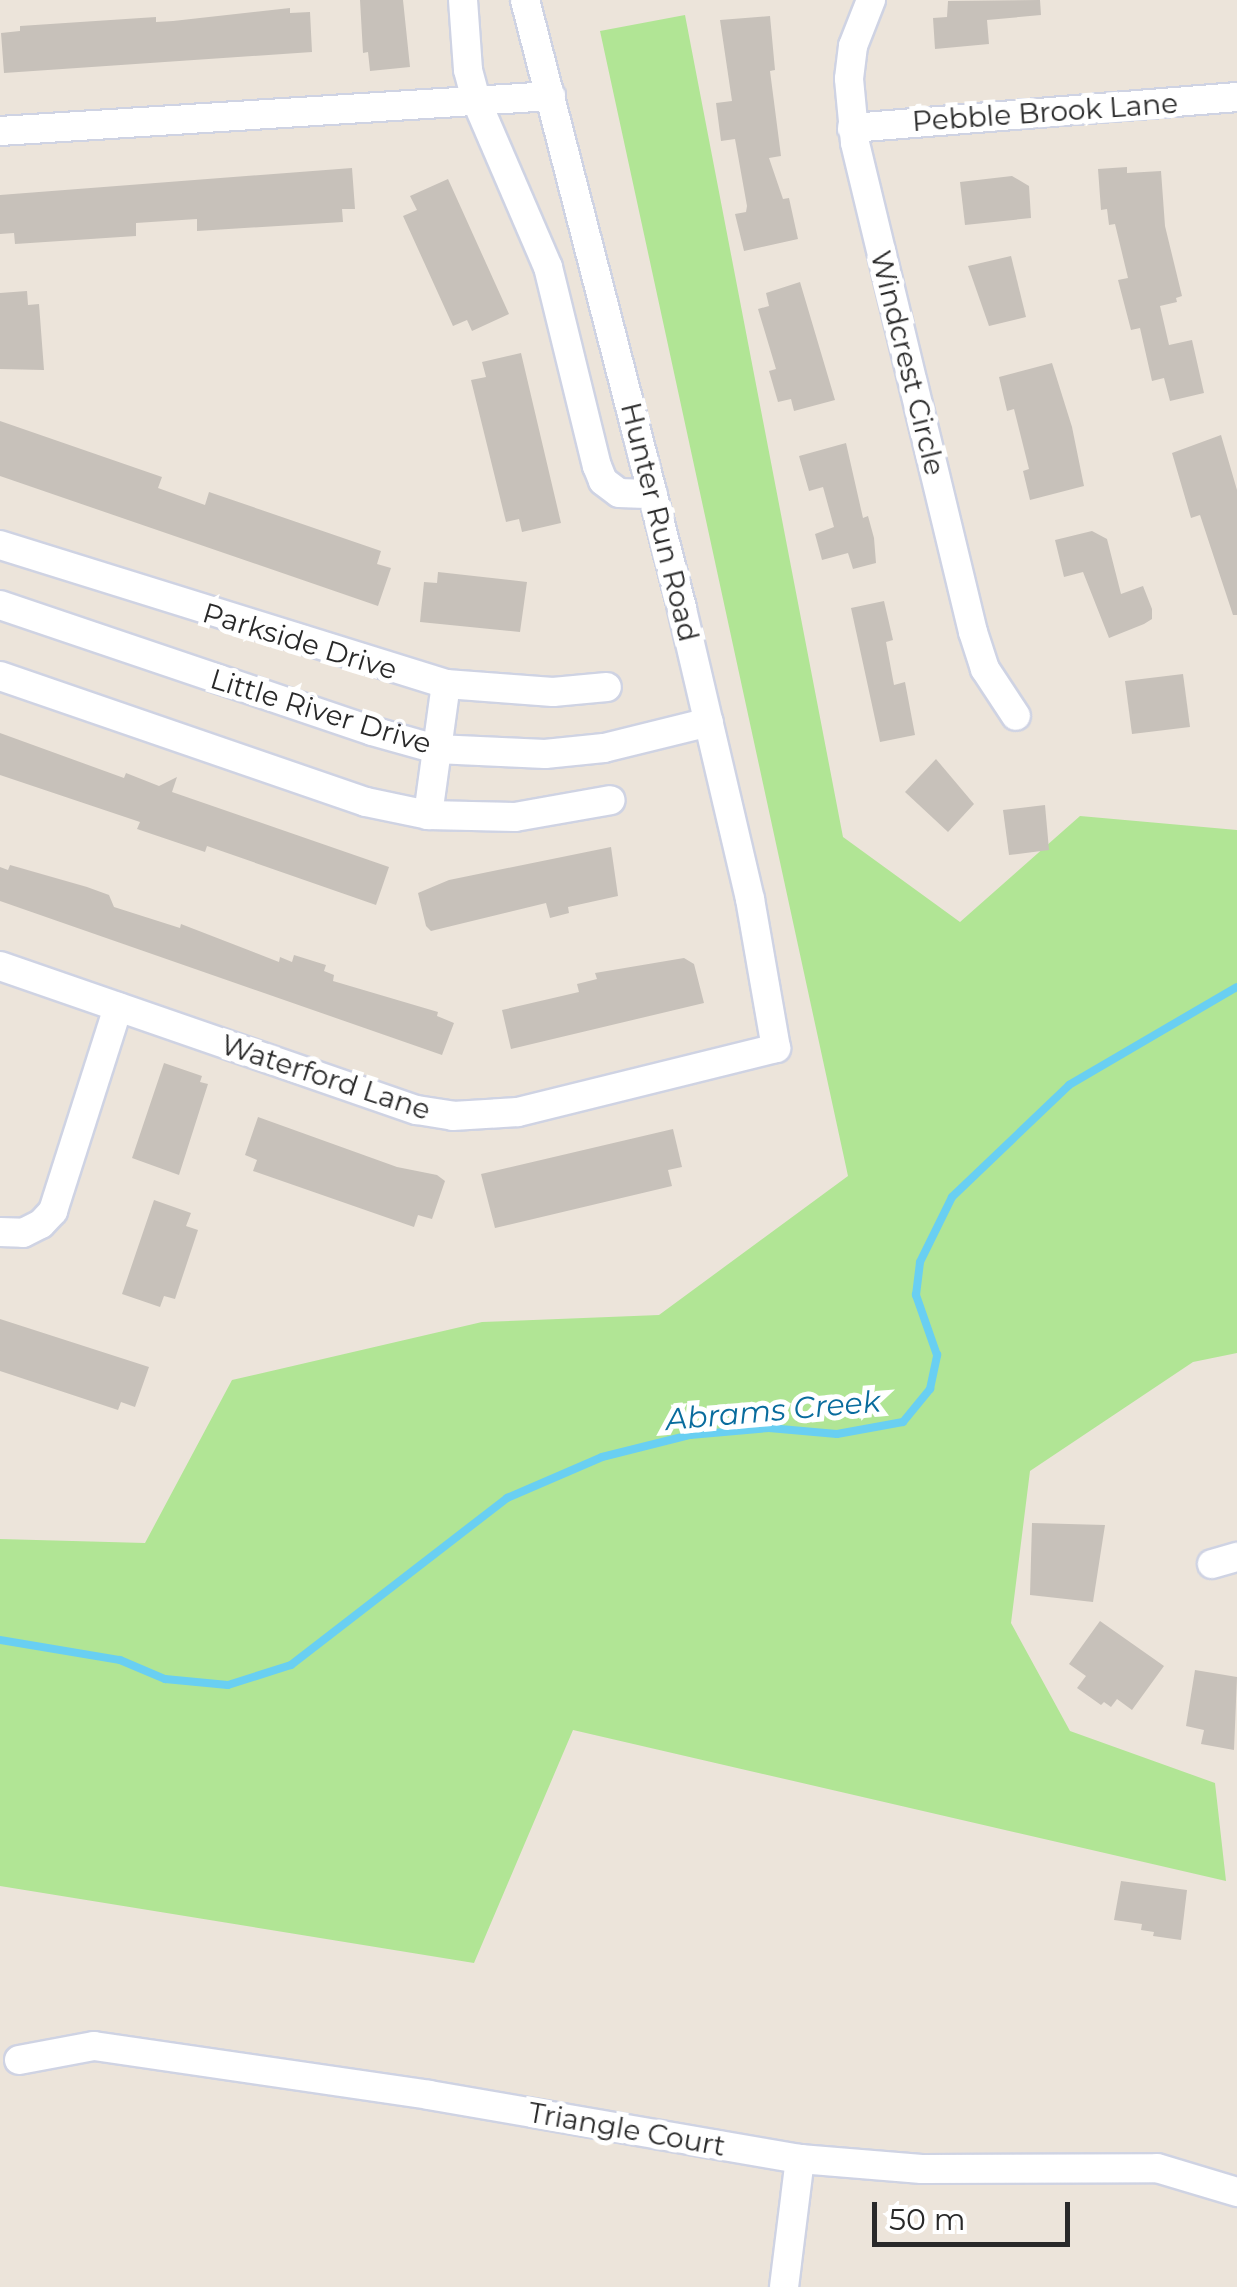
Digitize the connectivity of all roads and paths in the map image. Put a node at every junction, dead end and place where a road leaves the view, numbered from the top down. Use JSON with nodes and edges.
{"nodes":[{"id":1,"x":463,"y":0,"type":"edge"},
{"id":2,"x":525,"y":0,"type":"edge"},
{"id":3,"x":871,"y":0,"type":"edge"},
{"id":4,"x":551,"y":96,"type":"junction"},
{"id":5,"x":476,"y":100,"type":"junction"},
{"id":6,"x":1236,"y":103,"type":"edge"},
{"id":7,"x":852,"y":128,"type":"junction"},
{"id":8,"x":0,"y":130,"type":"edge"},
{"id":9,"x":654,"y":494,"type":"junction"},
{"id":10,"x":0,"y":545,"type":"edge"},
{"id":11,"x":0,"y":605,"type":"edge"},
{"id":12,"x":0,"y":676,"type":"edge"},
{"id":13,"x":446,"y":684,"type":"junction"},
{"id":14,"x":607,"y":687,"type":"dead end"},
{"id":15,"x":1016,"y":716,"type":"dead end"},
{"id":16,"x":709,"y":722,"type":"junction"},
{"id":17,"x":436,"y":749,"type":"junction"},
{"id":18,"x":611,"y":800,"type":"dead end"},
{"id":19,"x":428,"y":816,"type":"junction"},
{"id":20,"x":0,"y":966,"type":"edge"},
{"id":21,"x":118,"y":1007,"type":"junction"},
{"id":22,"x":776,"y":1048,"type":"joint"},
{"id":23,"x":0,"y":1232,"type":"edge"},
{"id":24,"x":19,"y":2060,"type":"dead end"},
{"id":25,"x":800,"y":2159,"type":"junction"},
{"id":26,"x":1237,"y":2192,"type":"edge"},
{"id":27,"x":784,"y":2287,"type":"edge"}],
"edges":[{"from":1,"to":5,"type":"street"},
{"from":2,"to":4,"type":"street","name":"Hunter Run Road"},
{"from":3,"to":7,"type":"street","name":"Windcrest Circle"},
{"from":4,"to":5,"type":"street"},
{"from":4,"to":9,"type":"street","name":"Hunter Run Road"},
{"from":5,"to":8,"type":"street"},
{"from":5,"to":9,"type":"street"},
{"from":6,"to":7,"type":"street","name":"Pebble Brook Lane"},
{"from":7,"to":15,"type":"street","name":"Windcrest Circle"},
{"from":9,"to":16,"type":"street","name":"Hunter Run Road"},
{"from":10,"to":13,"type":"street","name":"Parkside Drive"},
{"from":11,"to":17,"type":"street","name":"Little River Drive"},
{"from":12,"to":19,"type":"street"},
{"from":13,"to":14,"type":"street","name":"Parkside Drive"},
{"from":13,"to":17,"type":"street"},
{"from":16,"to":17,"type":"street","name":"Little River Drive"},
{"from":16,"to":22,"type":"street","name":"Hunter Run Road"},
{"from":17,"to":19,"type":"street"},
{"from":18,"to":19,"type":"street"},
{"from":20,"to":21,"type":"street","name":"Waterford Lane"},
{"from":21,"to":22,"type":"street","name":"Waterford Lane"},
{"from":21,"to":23,"type":"street"},
{"from":24,"to":25,"type":"street","name":"Triangle Court"},
{"from":25,"to":26,"type":"street","name":"Triangle Court"},
{"from":25,"to":27,"type":"street"}]}
